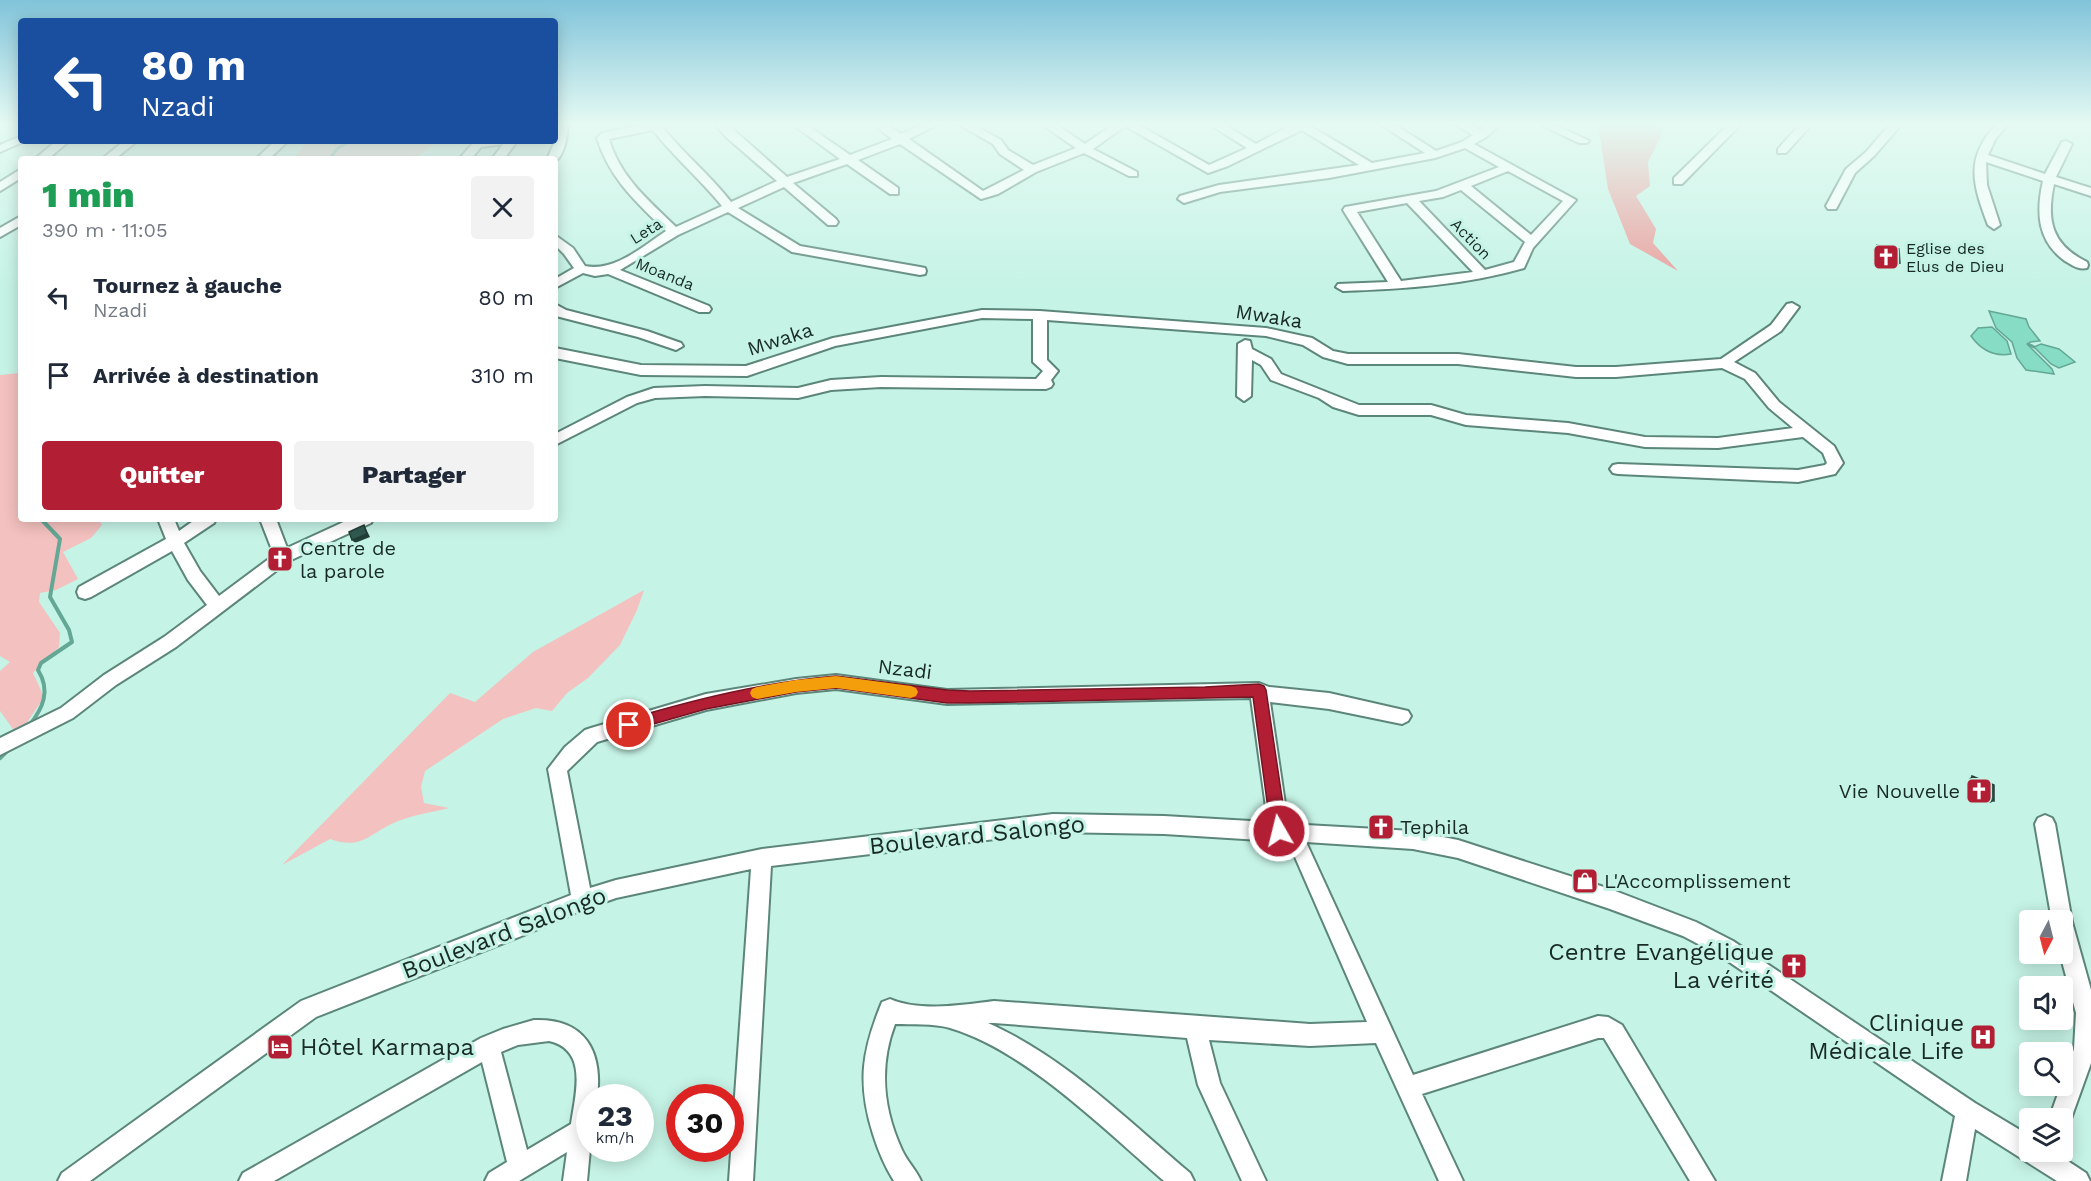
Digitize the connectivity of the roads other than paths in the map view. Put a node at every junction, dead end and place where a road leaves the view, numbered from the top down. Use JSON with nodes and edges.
{"nodes":[{"id":1,"x":622,"y":179,"type":"edge"},
{"id":2,"x":707,"y":179,"type":"edge"},
{"id":3,"x":783,"y":179,"type":"edge"},
{"id":4,"x":795,"y":179,"type":"edge"},
{"id":5,"x":877,"y":179,"type":"edge"},
{"id":6,"x":959,"y":179,"type":"edge"},
{"id":7,"x":1016,"y":179,"type":"edge"},
{"id":8,"x":1287,"y":179,"type":"edge"},
{"id":9,"x":1480,"y":179,"type":"edge"},
{"id":10,"x":1531,"y":179,"type":"edge"},
{"id":11,"x":1846,"y":179,"type":"edge"},
{"id":12,"x":1980,"y":179,"type":"edge"},
{"id":13,"x":2049,"y":179,"type":"joint"},
{"id":14,"x":787,"y":182,"type":"junction"},
{"id":15,"x":1464,"y":186,"type":"junction"},
{"id":16,"x":894,"y":191,"type":"dead end"},
{"id":17,"x":2091,"y":192,"type":"edge"},
{"id":18,"x":1184,"y":199,"type":"dead end"},
{"id":19,"x":1411,"y":200,"type":"junction"},
{"id":20,"x":1832,"y":206,"type":"dead end"},
{"id":21,"x":729,"y":207,"type":"junction"},
{"id":22,"x":18,"y":222,"type":"edge"},
{"id":23,"x":832,"y":222,"type":"dead end"},
{"id":24,"x":1994,"y":225,"type":"dead end"},
{"id":25,"x":674,"y":232,"type":"junction"},
{"id":26,"x":0,"y":233,"type":"edge"},
{"id":27,"x":558,"y":242,"type":"edge"},
{"id":28,"x":1532,"y":242,"type":"junction"},
{"id":29,"x":2082,"y":265,"type":"dead end"},
{"id":30,"x":581,"y":269,"type":"junction"},
{"id":31,"x":609,"y":270,"type":"junction"},
{"id":32,"x":920,"y":271,"type":"dead end"},
{"id":33,"x":1483,"y":274,"type":"junction"},
{"id":34,"x":558,"y":282,"type":"edge"},
{"id":35,"x":1396,"y":286,"type":"junction"},
{"id":36,"x":1343,"y":287,"type":"dead end"},
{"id":37,"x":1792,"y":307,"type":"dead end"},
{"id":38,"x":704,"y":309,"type":"dead end"},
{"id":39,"x":558,"y":310,"type":"edge"},
{"id":40,"x":1040,"y":315,"type":"junction"},
{"id":41,"x":1245,"y":331,"type":"junction"},
{"id":42,"x":676,"y":346,"type":"dead end"},
{"id":43,"x":1245,"y":351,"type":"junction"},
{"id":44,"x":558,"y":354,"type":"edge"},
{"id":45,"x":1724,"y":363,"type":"junction"},
{"id":46,"x":722,"y":371,"type":"junction"},
{"id":47,"x":674,"y":372,"type":"junction"},
{"id":48,"x":670,"y":394,"type":"junction"},
{"id":49,"x":1244,"y":396,"type":"dead end"},
{"id":50,"x":1806,"y":431,"type":"junction"},
{"id":51,"x":558,"y":438,"type":"edge"},
{"id":52,"x":1618,"y":469,"type":"dead end"},
{"id":53,"x":167,"y":522,"type":"edge"},
{"id":54,"x":203,"y":522,"type":"edge"},
{"id":55,"x":269,"y":522,"type":"edge"},
{"id":56,"x":359,"y":522,"type":"edge"},
{"id":57,"x":176,"y":540,"type":"junction"},
{"id":58,"x":283,"y":557,"type":"junction"},
{"id":59,"x":85,"y":592,"type":"dead end"},
{"id":60,"x":218,"y":605,"type":"junction"},
{"id":61,"x":1259,"y":690,"type":"junction"},
{"id":62,"x":1402,"y":716,"type":"dead end"},
{"id":63,"x":0,"y":747,"type":"edge"},
{"id":64,"x":2045,"y":824,"type":"dead end"},
{"id":65,"x":1279,"y":831,"type":"junction"},
{"id":66,"x":762,"y":858,"type":"junction"},
{"id":67,"x":582,"y":900,"type":"junction"},
{"id":68,"x":2060,"y":910,"type":"edge"},
{"id":69,"x":2073,"y":964,"type":"edge"},
{"id":70,"x":948,"y":1017,"type":"junction"},
{"id":71,"x":1195,"y":1028,"type":"junction"},
{"id":72,"x":1382,"y":1032,"type":"junction"},
{"id":73,"x":489,"y":1046,"type":"junction"},
{"id":74,"x":2088,"y":1050,"type":"edge"},
{"id":75,"x":587,"y":1084,"type":"edge"},
{"id":76,"x":1407,"y":1088,"type":"junction"},
{"id":77,"x":2064,"y":1108,"type":"edge"},
{"id":78,"x":1966,"y":1111,"type":"junction"},
{"id":79,"x":576,"y":1134,"type":"edge"},
{"id":80,"x":2019,"y":1141,"type":"edge"},
{"id":81,"x":577,"y":1162,"type":"edge"},
{"id":82,"x":2052,"y":1162,"type":"edge"},
{"id":83,"x":520,"y":1167,"type":"junction"},
{"id":84,"x":1704,"y":1178,"type":"edge"},
{"id":85,"x":69,"y":1181,"type":"edge"},
{"id":86,"x":251,"y":1181,"type":"edge"},
{"id":87,"x":497,"y":1181,"type":"edge"},
{"id":88,"x":575,"y":1181,"type":"edge"},
{"id":89,"x":741,"y":1181,"type":"edge"},
{"id":90,"x":909,"y":1181,"type":"edge"},
{"id":91,"x":1182,"y":1181,"type":"edge"},
{"id":92,"x":1254,"y":1181,"type":"edge"},
{"id":93,"x":1451,"y":1181,"type":"edge"},
{"id":94,"x":1954,"y":1181,"type":"edge"},
{"id":95,"x":2078,"y":1181,"type":"edge"}],
"edges":[{"from":1,"to":25,"type":"street"},
{"from":2,"to":21,"type":"street"},
{"from":3,"to":14,"type":"street"},
{"from":4,"to":14,"type":"street","name":"Leta"},
{"from":5,"to":16,"type":"street"},
{"from":6,"to":7,"type":"street"},
{"from":8,"to":18,"type":"street"},
{"from":9,"to":15,"type":"street"},
{"from":10,"to":28,"type":"street"},
{"from":11,"to":20,"type":"street"},
{"from":12,"to":24,"type":"street"},
{"from":13,"to":17,"type":"street"},
{"from":13,"to":29,"type":"street"},
{"from":14,"to":21,"type":"street","name":"Leta"},
{"from":14,"to":23,"type":"street"},
{"from":15,"to":19,"type":"street"},
{"from":15,"to":28,"type":"street"},
{"from":19,"to":33,"type":"street","name":"Action"},
{"from":19,"to":35,"type":"street"},
{"from":21,"to":25,"type":"street","name":"Leta"},
{"from":21,"to":32,"type":"street"},
{"from":22,"to":26,"type":"street"},
{"from":25,"to":31,"type":"street","name":"Leta"},
{"from":27,"to":30,"type":"street"},
{"from":28,"to":33,"type":"street"},
{"from":30,"to":31,"type":"street","name":"Moanda"},
{"from":30,"to":34,"type":"street"},
{"from":31,"to":38,"type":"street","name":"Moanda"},
{"from":33,"to":35,"type":"street"},
{"from":35,"to":36,"type":"street"},
{"from":37,"to":45,"type":"street","name":"Mwaka"},
{"from":39,"to":42,"type":"street"},
{"from":40,"to":41,"type":"street","name":"Mwaka"},
{"from":40,"to":46,"type":"street","name":"Mwaka"},
{"from":40,"to":48,"type":"street"},
{"from":41,"to":43,"type":"street"},
{"from":41,"to":45,"type":"street","name":"Mwaka"},
{"from":43,"to":49,"type":"street"},
{"from":43,"to":50,"type":"street"},
{"from":44,"to":47,"type":"street"},
{"from":45,"to":50,"type":"street"},
{"from":46,"to":47,"type":"street"},
{"from":46,"to":48,"type":"street"},
{"from":47,"to":48,"type":"street"},
{"from":48,"to":51,"type":"street"},
{"from":50,"to":52,"type":"street"},
{"from":53,"to":57,"type":"street"},
{"from":54,"to":57,"type":"street"},
{"from":55,"to":58,"type":"street"},
{"from":56,"to":58,"type":"street"},
{"from":57,"to":59,"type":"street"},
{"from":57,"to":60,"type":"street"},
{"from":58,"to":60,"type":"street"},
{"from":60,"to":63,"type":"street"},
{"from":61,"to":62,"type":"street"},
{"from":61,"to":65,"type":"street"},
{"from":61,"to":67,"type":"street","name":"Nzadi"},
{"from":64,"to":68,"type":"street"},
{"from":65,"to":66,"type":"street","name":"Boulevard Salongo"},
{"from":65,"to":72,"type":"street"},
{"from":65,"to":78,"type":"street","name":"Boulevard Salongo"},
{"from":66,"to":67,"type":"street","name":"Boulevard Salongo"},
{"from":66,"to":89,"type":"street"},
{"from":67,"to":85,"type":"street","name":"Boulevard Salongo"},
{"from":69,"to":74,"type":"street"},
{"from":70,"to":71,"type":"street"},
{"from":70,"to":90,"type":"street"},
{"from":70,"to":91,"type":"street"},
{"from":71,"to":72,"type":"street"},
{"from":71,"to":92,"type":"street"},
{"from":72,"to":76,"type":"street"},
{"from":73,"to":75,"type":"street"},
{"from":73,"to":83,"type":"street"},
{"from":73,"to":86,"type":"street"},
{"from":74,"to":77,"type":"street"},
{"from":76,"to":84,"type":"street"},
{"from":76,"to":93,"type":"street"},
{"from":78,"to":80,"type":"street","name":"Boulevard Salongo"},
{"from":78,"to":94,"type":"street"},
{"from":79,"to":83,"type":"street"},
{"from":81,"to":88,"type":"street"},
{"from":82,"to":95,"type":"street","name":"Boulevard Salongo"},
{"from":83,"to":87,"type":"street"}]}
